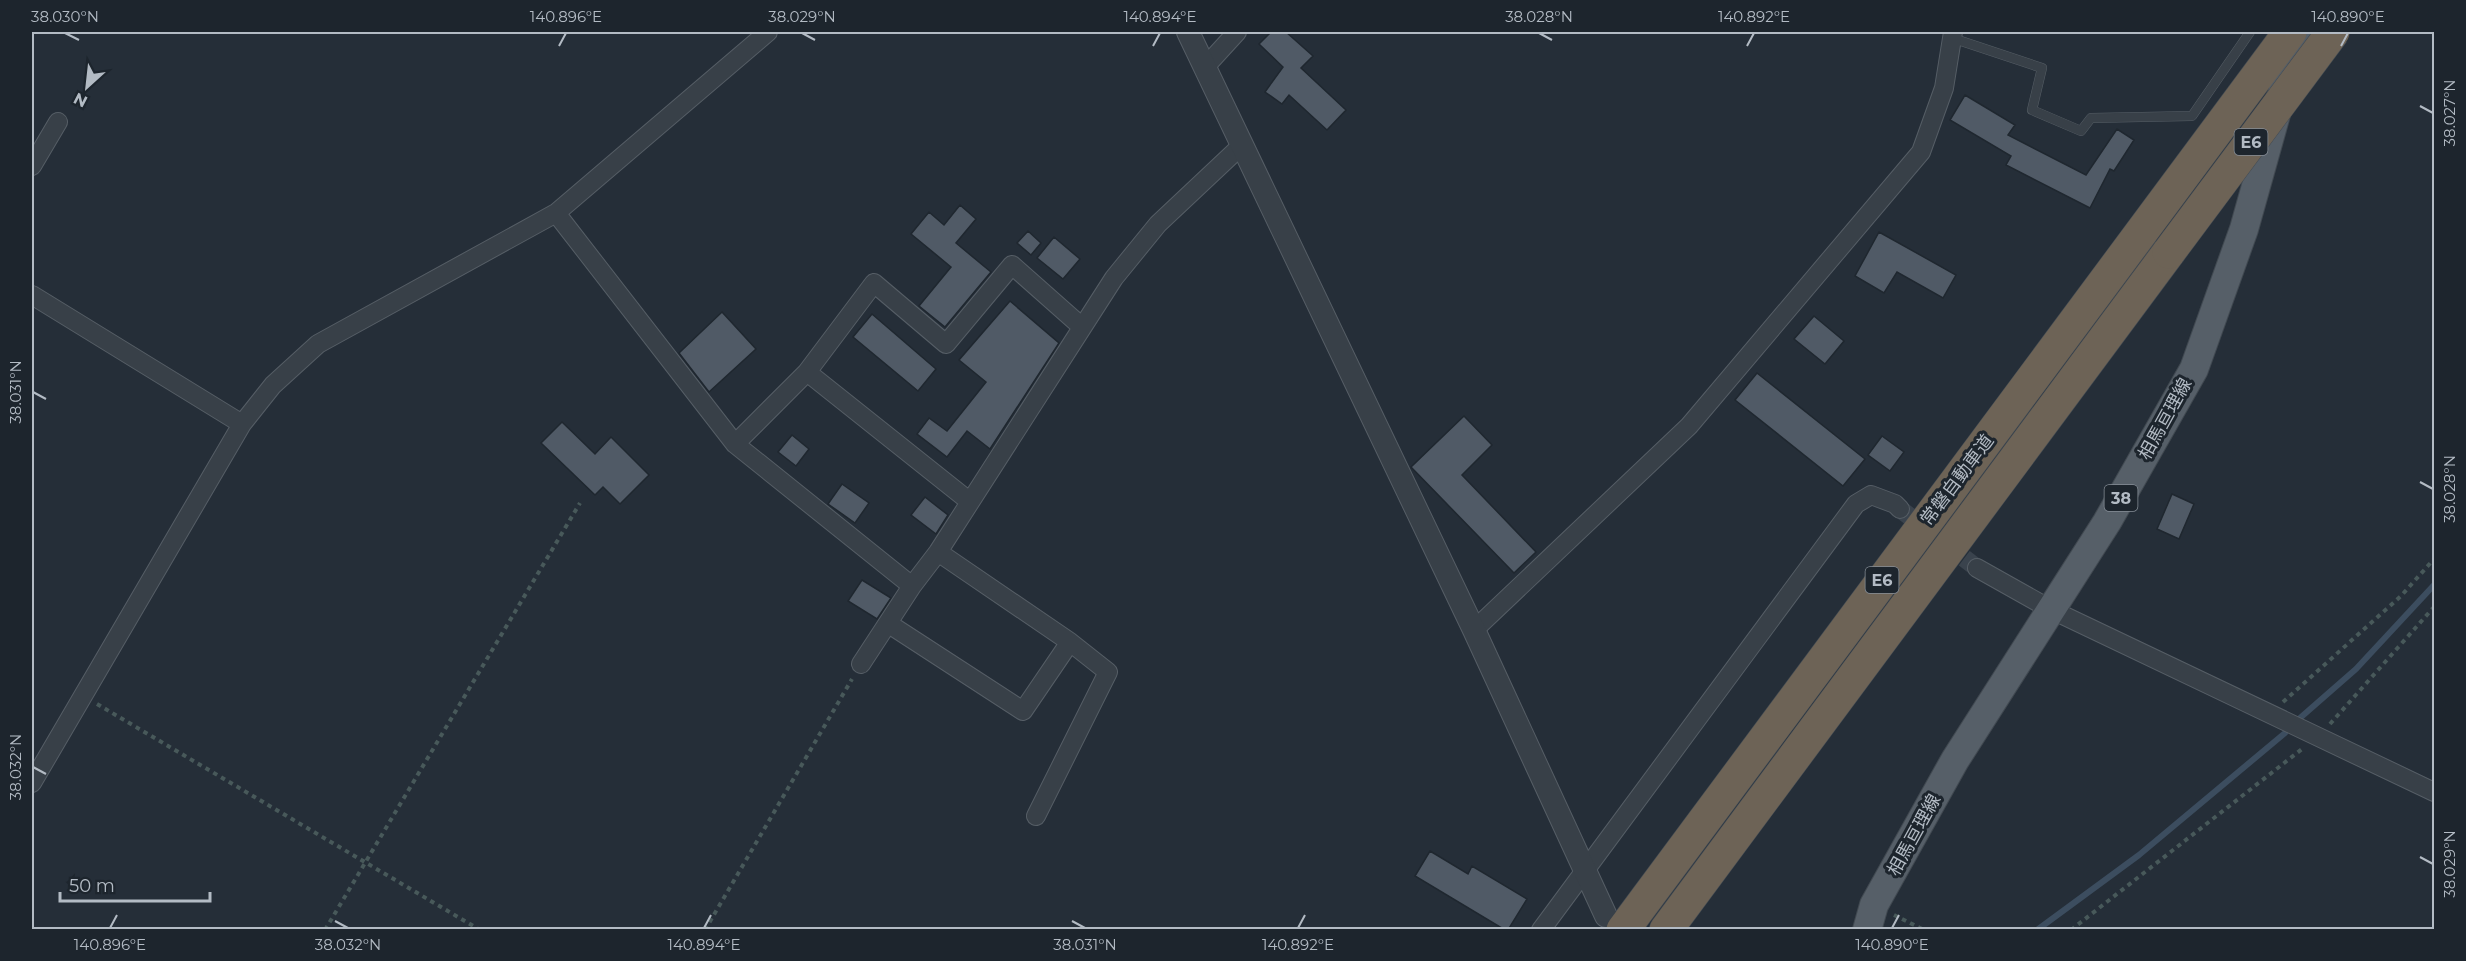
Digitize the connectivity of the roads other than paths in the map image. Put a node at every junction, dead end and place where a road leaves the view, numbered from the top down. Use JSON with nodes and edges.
{"nodes":[{"id":1,"x":768,"y":32,"type":"edge"},
{"id":2,"x":1188,"y":32,"type":"edge"},
{"id":3,"x":1237,"y":32,"type":"edge"},
{"id":4,"x":2250,"y":32,"type":"edge"},
{"id":5,"x":2290,"y":32,"type":"edge"},
{"id":6,"x":2299,"y":32,"type":"edge"},
{"id":7,"x":2333,"y":32,"type":"edge"},
{"id":8,"x":1953,"y":35,"type":"edge"},
{"id":9,"x":1205,"y":67,"type":"junction"},
{"id":10,"x":58,"y":122,"type":"dead end"},
{"id":11,"x":1242,"y":145,"type":"junction"},
{"id":12,"x":32,"y":165,"type":"edge"},
{"id":13,"x":556,"y":213,"type":"junction"},
{"id":14,"x":32,"y":295,"type":"edge"},
{"id":15,"x":1082,"y":327,"type":"junction"},
{"id":16,"x":807,"y":372,"type":"junction"},
{"id":17,"x":242,"y":424,"type":"junction"},
{"id":18,"x":735,"y":444,"type":"junction"},
{"id":19,"x":969,"y":501,"type":"junction"},
{"id":20,"x":1900,"y":509,"type":"tunnel mouth"},
{"id":21,"x":938,"y":552,"type":"junction"},
{"id":22,"x":1977,"y":568,"type":"tunnel mouth"},
{"id":23,"x":912,"y":586,"type":"junction"},
{"id":24,"x":2050,"y":609,"type":"junction"},
{"id":25,"x":889,"y":624,"type":"junction"},
{"id":26,"x":1474,"y":630,"type":"junction"},
{"id":27,"x":1070,"y":642,"type":"junction"},
{"id":28,"x":861,"y":664,"type":"road end"},
{"id":29,"x":32,"y":783,"type":"edge"},
{"id":30,"x":2434,"y":792,"type":"edge"},
{"id":31,"x":1036,"y":816,"type":"dead end"},
{"id":32,"x":1585,"y":871,"type":"junction"},
{"id":33,"x":1871,"y":917,"type":"edge"},
{"id":34,"x":1614,"y":923,"type":"edge"},
{"id":35,"x":1541,"y":930,"type":"edge"},
{"id":36,"x":1666,"y":930,"type":"edge"}],
"edges":[{"from":1,"to":13,"type":"street"},
{"from":2,"to":9,"type":"street"},
{"from":3,"to":9,"type":"street"},
{"from":4,"to":8,"type":"lane"},
{"from":5,"to":34,"type":"highway","name":"常磐自動車道","number":"E6"},
{"from":6,"to":24,"type":"main road","name":"相馬亘理線","number":"38"},
{"from":7,"to":36,"type":"highway","name":"常磐自動車道","number":"E6","bridge":true},
{"from":8,"to":26,"type":"street"},
{"from":9,"to":11,"type":"street"},
{"from":10,"to":12,"type":"street"},
{"from":11,"to":15,"type":"street"},
{"from":11,"to":26,"type":"street"},
{"from":13,"to":17,"type":"street"},
{"from":13,"to":18,"type":"street"},
{"from":14,"to":17,"type":"street"},
{"from":15,"to":16,"type":"street"},
{"from":15,"to":19,"type":"street"},
{"from":16,"to":18,"type":"street"},
{"from":16,"to":19,"type":"street"},
{"from":17,"to":29,"type":"street"},
{"from":18,"to":23,"type":"street"},
{"from":19,"to":21,"type":"street"},
{"from":20,"to":32,"type":"street"},
{"from":21,"to":23,"type":"street"},
{"from":21,"to":27,"type":"street"},
{"from":22,"to":24,"type":"street"},
{"from":23,"to":25,"type":"street"},
{"from":24,"to":30,"type":"street"},
{"from":24,"to":33,"type":"main road","name":"相馬亘理線","number":"38"},
{"from":25,"to":27,"type":"street"},
{"from":25,"to":28,"type":"street"},
{"from":26,"to":32,"type":"street"},
{"from":27,"to":31,"type":"street"},
{"from":32,"to":34,"type":"street"},
{"from":32,"to":35,"type":"street"}]}
